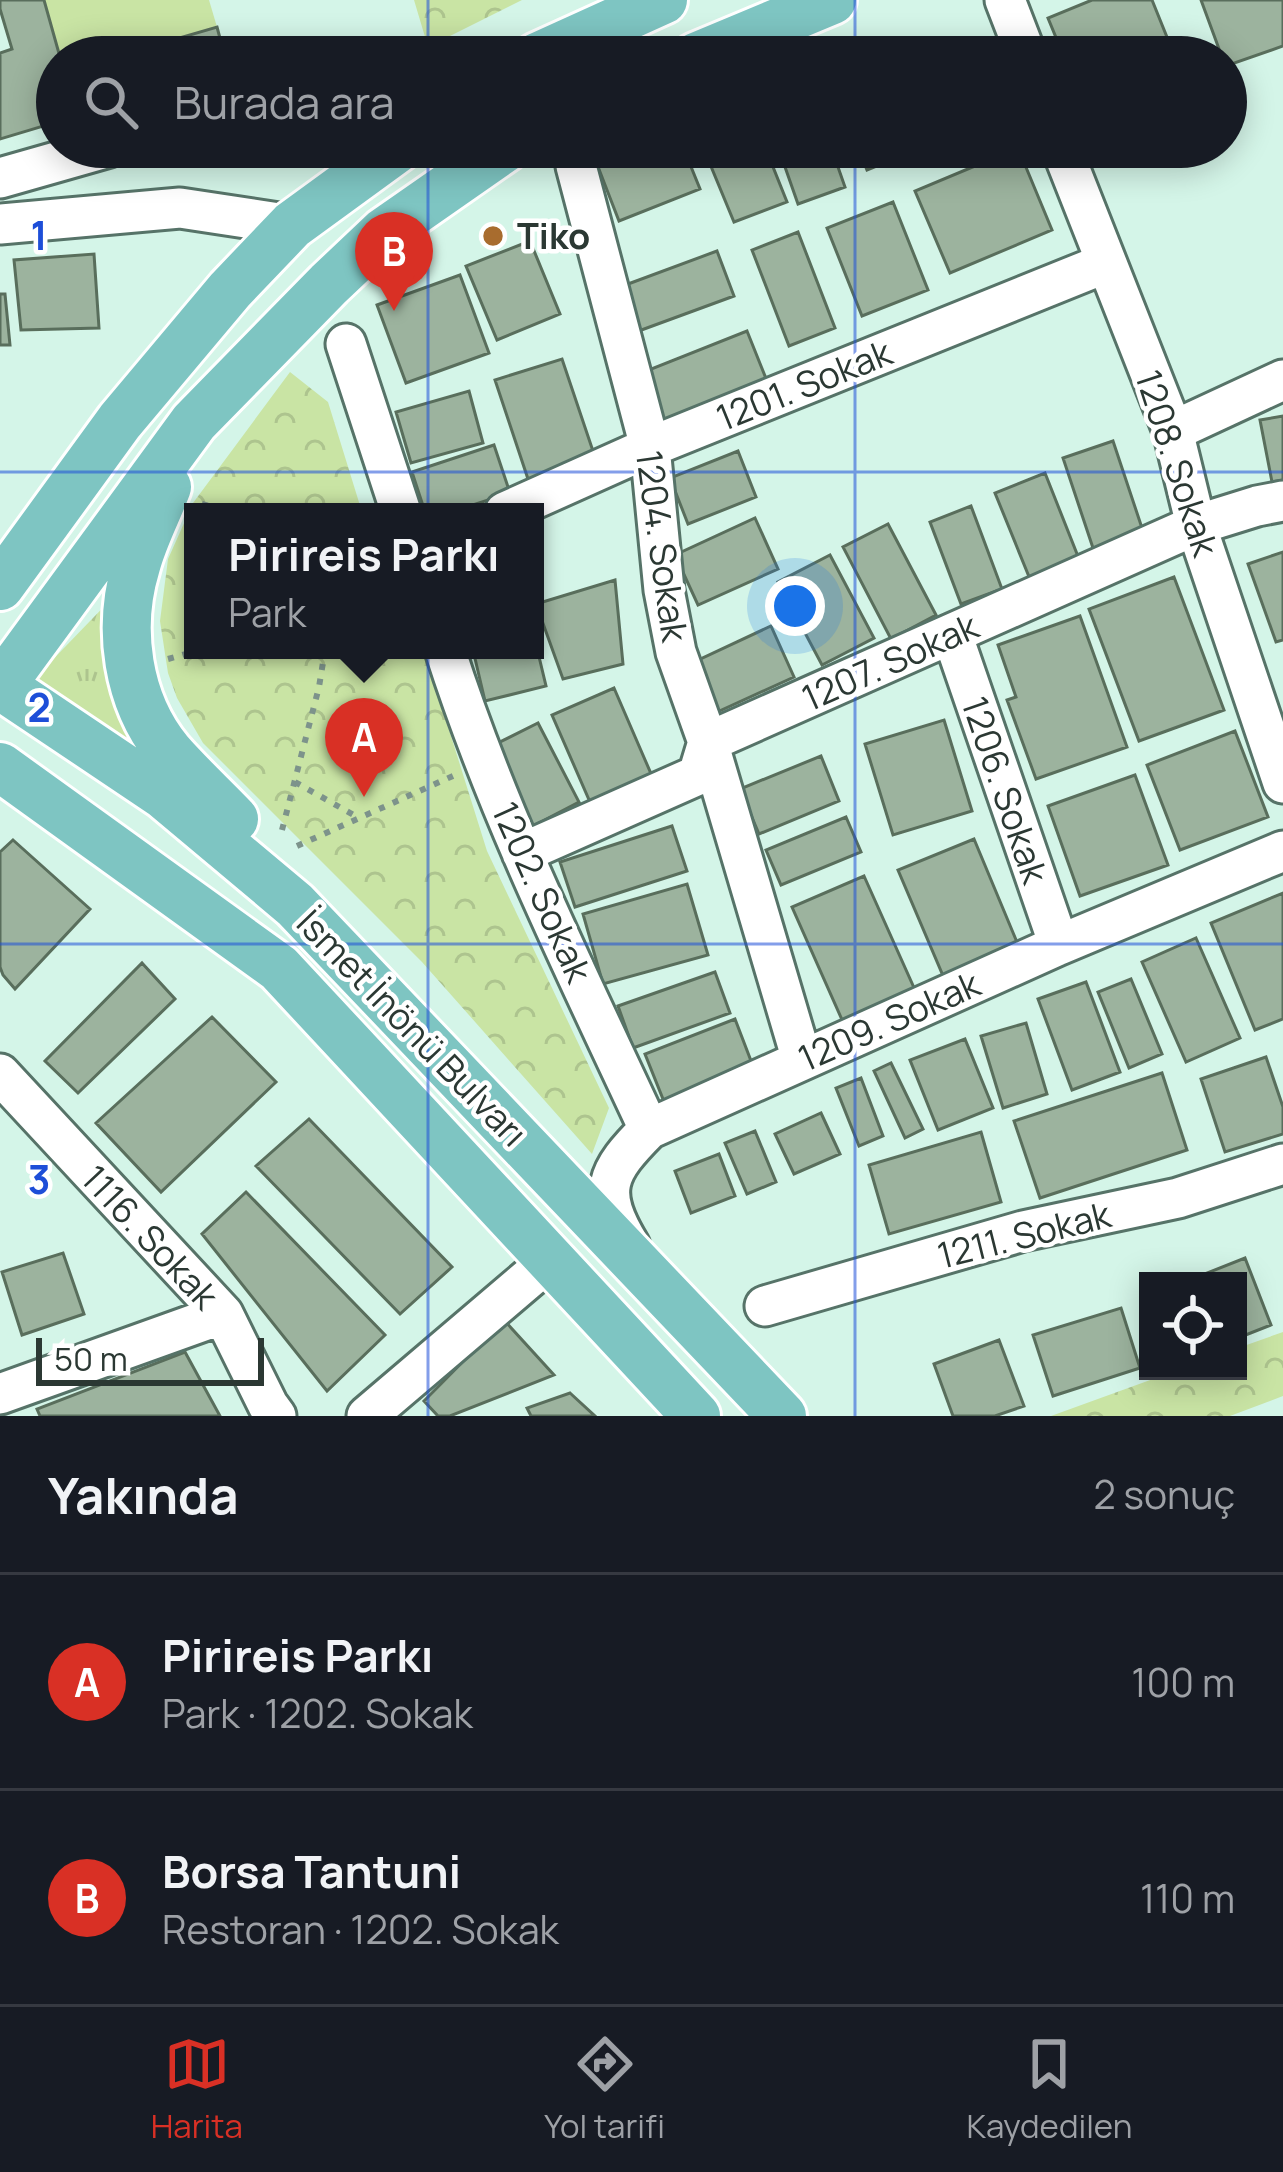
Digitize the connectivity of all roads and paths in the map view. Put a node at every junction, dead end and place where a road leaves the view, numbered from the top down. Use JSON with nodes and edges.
{"nodes":[{"id":1,"x":663,"y":0,"type":"edge"},
{"id":2,"x":832,"y":0,"type":"edge"},
{"id":3,"x":1005,"y":0,"type":"edge"},
{"id":4,"x":583,"y":36,"type":"edge"},
{"id":5,"x":746,"y":36,"type":"edge"},
{"id":6,"x":1019,"y":36,"type":"edge"},
{"id":7,"x":36,"y":168,"type":"edge"},
{"id":8,"x":370,"y":168,"type":"edge"},
{"id":9,"x":476,"y":168,"type":"edge"},
{"id":10,"x":577,"y":168,"type":"edge"},
{"id":11,"x":1069,"y":168,"type":"edge"},
{"id":12,"x":0,"y":178,"type":"edge"},
{"id":13,"x":0,"y":224,"type":"edge"},
{"id":14,"x":292,"y":225,"type":"junction"},
{"id":15,"x":1106,"y":262,"type":"junction"},
{"id":16,"x":346,"y":344,"type":"dead end"},
{"id":17,"x":1283,"y":380,"type":"edge"},
{"id":18,"x":120,"y":422,"type":"junction"},
{"id":19,"x":194,"y":422,"type":"junction"},
{"id":20,"x":1173,"y":430,"type":"junction"},
{"id":21,"x":650,"y":447,"type":"junction"},
{"id":22,"x":1283,"y":501,"type":"edge"},
{"id":23,"x":187,"y":502,"type":"dead end"},
{"id":24,"x":194,"y":503,"type":"edge"},
{"id":25,"x":398,"y":503,"type":"edge"},
{"id":26,"x":525,"y":503,"type":"edge"},
{"id":27,"x":1196,"y":524,"type":"junction"},
{"id":28,"x":0,"y":535,"type":"edge"},
{"id":29,"x":0,"y":586,"type":"edge"},
{"id":30,"x":952,"y":634,"type":"junction"},
{"id":31,"x":184,"y":655,"type":"edge"},
{"id":32,"x":324,"y":659,"type":"edge"},
{"id":33,"x":448,"y":659,"type":"edge"},
{"id":34,"x":159,"y":662,"type":"dead end"},
{"id":35,"x":0,"y":686,"type":"edge"},
{"id":36,"x":708,"y":742,"type":"junction"},
{"id":37,"x":485,"y":761,"type":"junction"},
{"id":38,"x":0,"y":767,"type":"edge"},
{"id":39,"x":295,"y":782,"type":"junction"},
{"id":40,"x":1283,"y":783,"type":"edge"},
{"id":41,"x":359,"y":818,"type":"junction"},
{"id":42,"x":282,"y":830,"type":"dead end"},
{"id":43,"x":297,"y":846,"type":"dead end"},
{"id":44,"x":1283,"y":851,"type":"edge"},
{"id":45,"x":522,"y":853,"type":"junction"},
{"id":46,"x":295,"y":905,"type":"junction"},
{"id":47,"x":1059,"y":945,"type":"junction"},
{"id":48,"x":802,"y":1060,"type":"junction"},
{"id":49,"x":0,"y":1074,"type":"edge"},
{"id":50,"x":14,"y":1112,"type":"edge"},
{"id":51,"x":649,"y":1129,"type":"junction"},
{"id":52,"x":1283,"y":1164,"type":"edge"},
{"id":53,"x":549,"y":1261,"type":"junction"},
{"id":54,"x":646,"y":1270,"type":"junction"},
{"id":55,"x":765,"y":1306,"type":"dead end"},
{"id":56,"x":223,"y":1314,"type":"junction"},
{"id":57,"x":0,"y":1394,"type":"edge"},
{"id":58,"x":276,"y":1416,"type":"edge"},
{"id":59,"x":367,"y":1416,"type":"edge"},
{"id":60,"x":696,"y":1416,"type":"edge"},
{"id":61,"x":782,"y":1416,"type":"edge"}],
"edges":[{"from":1,"to":4,"type":"main road"},
{"from":2,"to":5,"type":"main road"},
{"from":3,"to":6,"type":"street"},
{"from":7,"to":12,"type":"street"},
{"from":8,"to":14,"type":"main road"},
{"from":9,"to":19,"type":"main road"},
{"from":10,"to":21,"type":"street","name":"1204. Sokak"},
{"from":11,"to":15,"type":"street","name":"1208. Sokak"},
{"from":13,"to":14,"type":"street"},
{"from":14,"to":18,"type":"main road"},
{"from":15,"to":20,"type":"street","name":"1208. Sokak"},
{"from":15,"to":21,"type":"street","name":"1201. Sokak"},
{"from":16,"to":25,"type":"street"},
{"from":17,"to":20,"type":"street"},
{"from":18,"to":28,"type":"main road"},
{"from":18,"to":29,"type":"main road"},
{"from":19,"to":35,"type":"main road"},
{"from":19,"to":46,"type":"main road"},
{"from":20,"to":27,"type":"street","name":"1208. Sokak"},
{"from":21,"to":26,"type":"street","name":"1201. Sokak"},
{"from":21,"to":36,"type":"street","name":"1204. Sokak"},
{"from":22,"to":27,"type":"street","name":"1207. Sokak"},
{"from":23,"to":24,"type":"path"},
{"from":27,"to":30,"type":"street","name":"1207. Sokak"},
{"from":27,"to":40,"type":"street","name":"1208. Sokak"},
{"from":30,"to":36,"type":"street","name":"1207. Sokak"},
{"from":30,"to":47,"type":"street","name":"1206. Sokak"},
{"from":31,"to":34,"type":"path"},
{"from":32,"to":39,"type":"path"},
{"from":33,"to":37,"type":"street","name":"1202. Sokak"},
{"from":35,"to":46,"type":"main road","name":"İsmet İnönü Bulvarı"},
{"from":36,"to":45,"type":"street","name":"1207. Sokak"},
{"from":36,"to":48,"type":"street","name":"1204. Sokak"},
{"from":37,"to":41,"type":"path"},
{"from":37,"to":45,"type":"street","name":"1202. Sokak"},
{"from":38,"to":53,"type":"main road","name":"İsmet İnönü Bulvarı"},
{"from":39,"to":41,"type":"path"},
{"from":39,"to":42,"type":"path"},
{"from":41,"to":43,"type":"path"},
{"from":44,"to":47,"type":"street","name":"1209. Sokak"},
{"from":45,"to":51,"type":"street","name":"1202. Sokak"},
{"from":46,"to":54,"type":"main road","name":"İsmet İnönü Bulvarı"},
{"from":47,"to":48,"type":"street","name":"1209. Sokak"},
{"from":48,"to":51,"type":"street","name":"1209. Sokak"},
{"from":49,"to":50,"type":"street","name":"1116. Sokak"},
{"from":50,"to":56,"type":"street","name":"1116. Sokak"},
{"from":51,"to":54,"type":"street","name":"1209. Sokak"},
{"from":52,"to":55,"type":"street","name":"1211. Sokak"},
{"from":53,"to":59,"type":"street"},
{"from":53,"to":60,"type":"main road","name":"İsmet İnönü Bulvarı"},
{"from":54,"to":61,"type":"main road","name":"İsmet İnönü Bulvarı"},
{"from":56,"to":57,"type":"street"},
{"from":56,"to":58,"type":"street","name":"1116. Sokak"}]}
